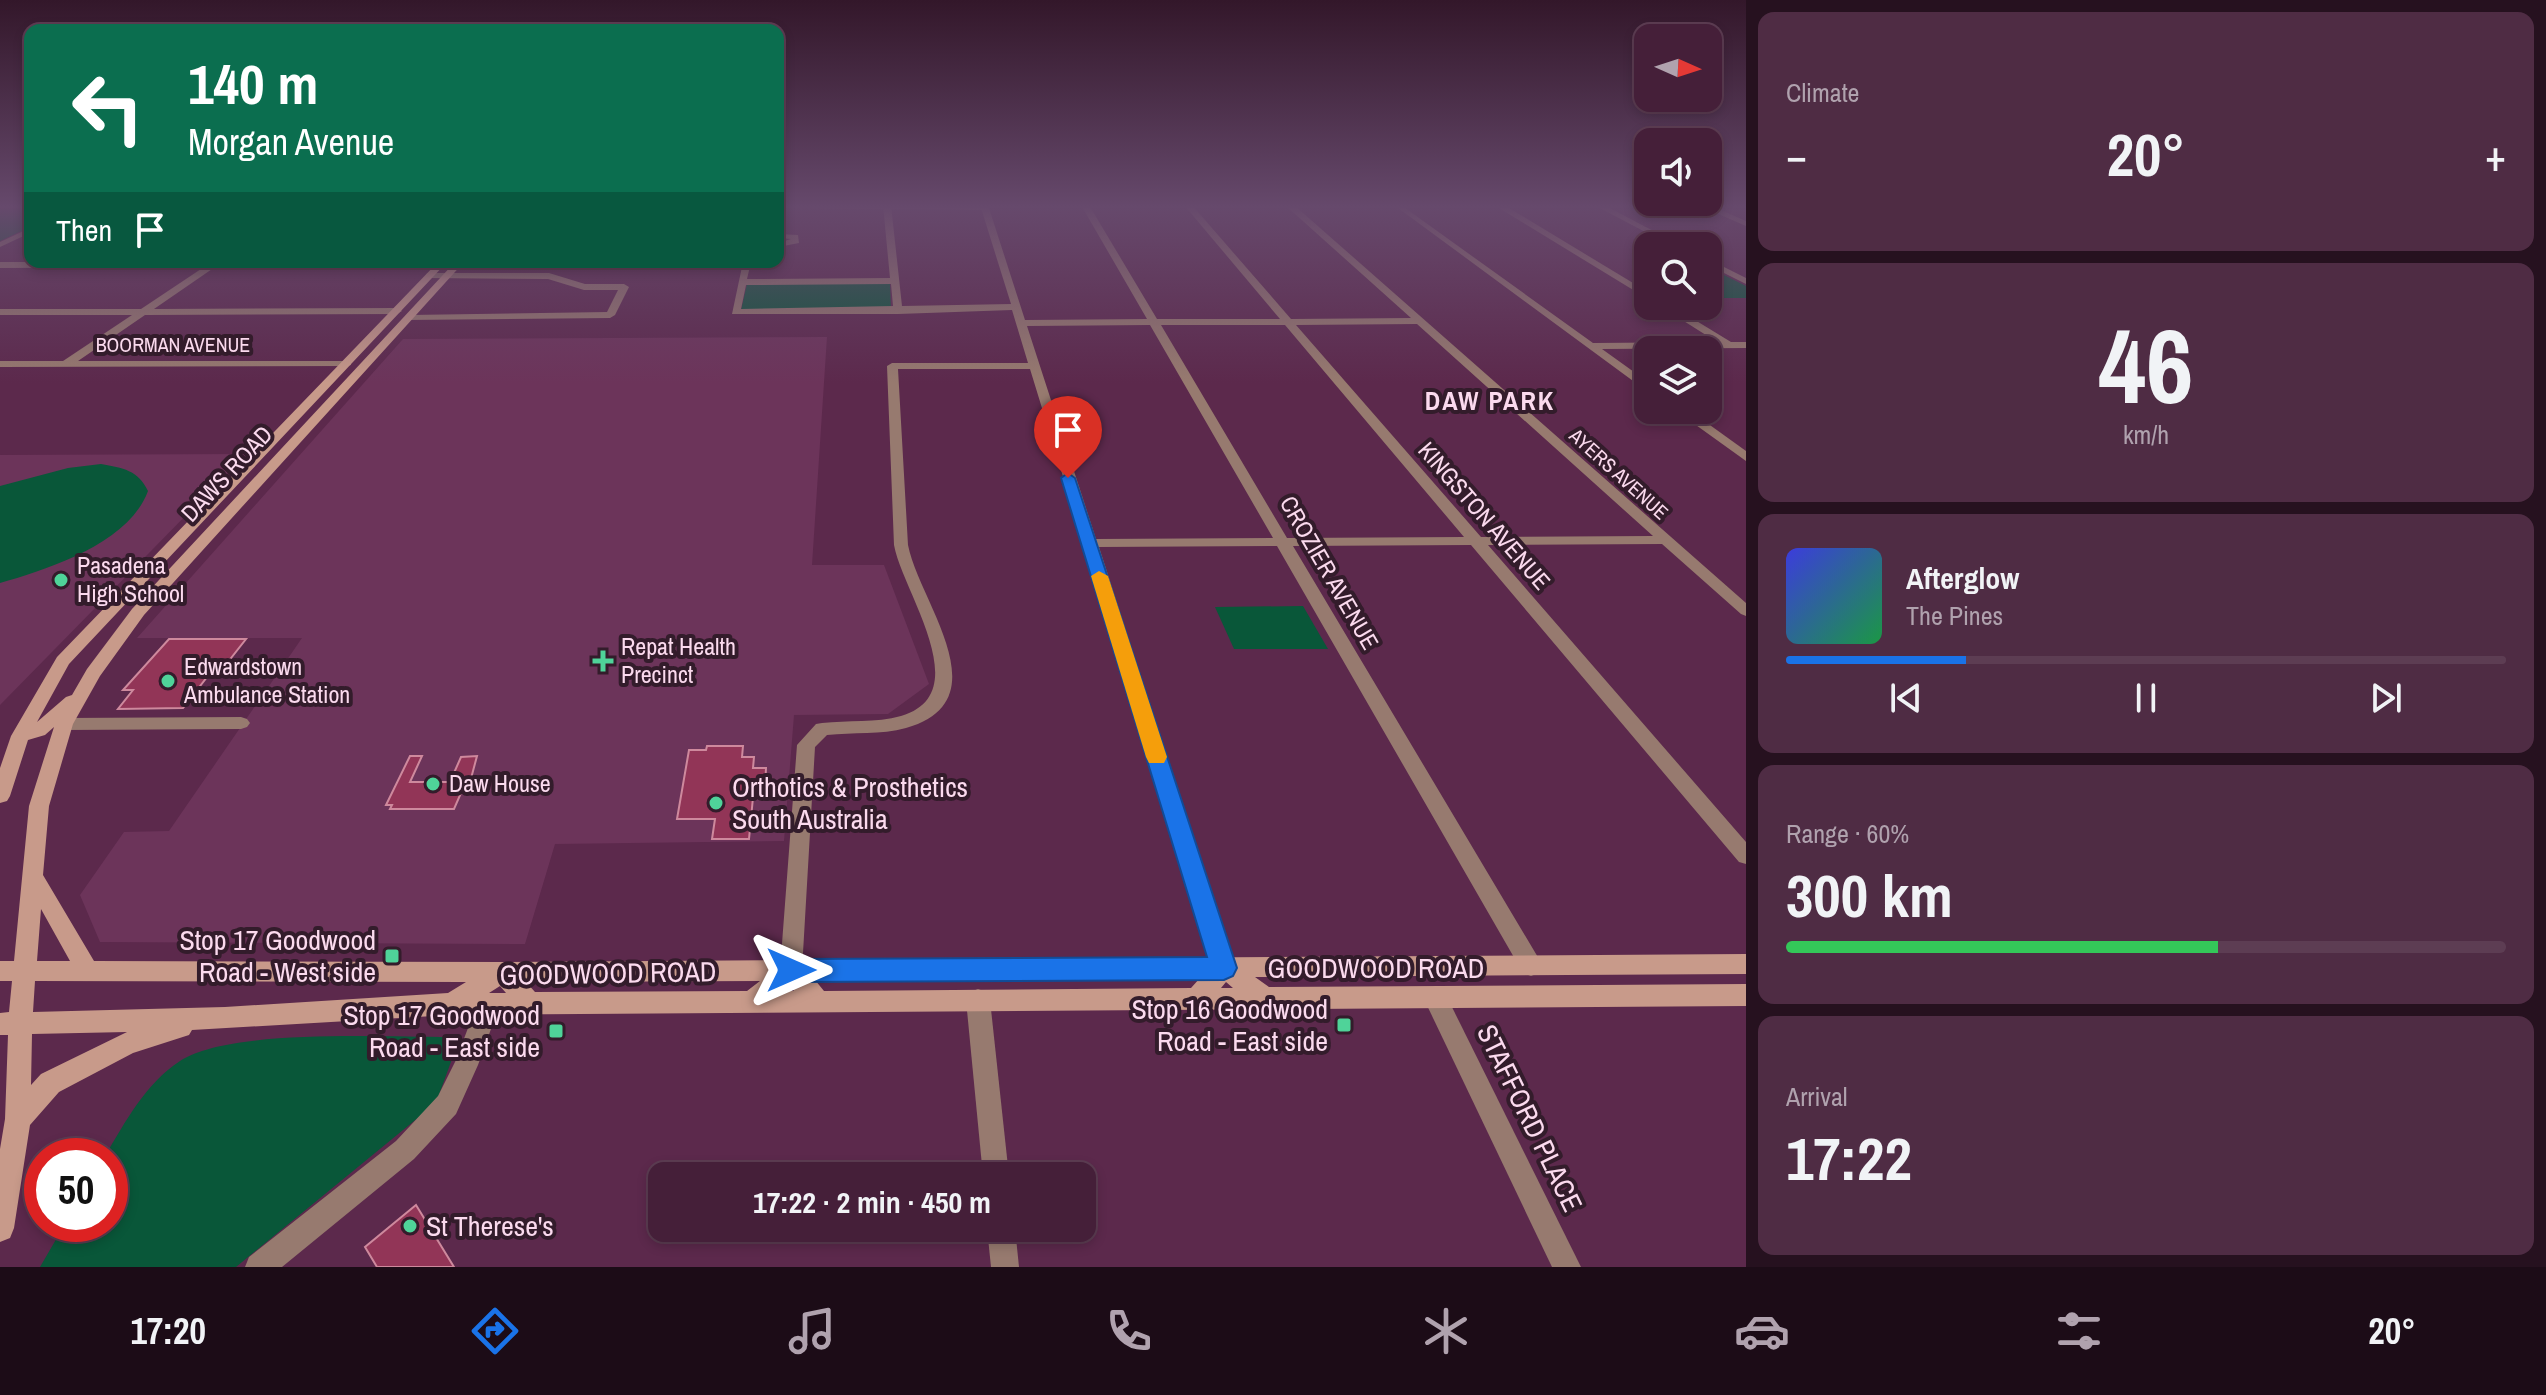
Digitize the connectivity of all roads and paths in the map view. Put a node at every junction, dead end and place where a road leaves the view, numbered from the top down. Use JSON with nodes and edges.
{"nodes":[{"id":1,"x":894,"y":264,"type":"edge"},
{"id":2,"x":1001,"y":264,"type":"edge"},
{"id":3,"x":1120,"y":264,"type":"edge"},
{"id":4,"x":1239,"y":264,"type":"edge"},
{"id":5,"x":1356,"y":264,"type":"edge"},
{"id":6,"x":1476,"y":264,"type":"edge"},
{"id":7,"x":1595,"y":264,"type":"edge"},
{"id":8,"x":0,"y":265,"type":"edge"},
{"id":9,"x":24,"y":265,"type":"edge"},
{"id":10,"x":208,"y":268,"type":"edge"},
{"id":11,"x":438,"y":268,"type":"edge"},
{"id":12,"x":455,"y":268,"type":"edge"},
{"id":13,"x":746,"y":268,"type":"edge"},
{"id":14,"x":1722,"y":269,"type":"edge"},
{"id":15,"x":429,"y":276,"type":"junction"},
{"id":16,"x":447,"y":277,"type":"junction"},
{"id":17,"x":896,"y":281,"type":"junction"},
{"id":18,"x":1746,"y":281,"type":"edge"},
{"id":19,"x":742,"y":282,"type":"junction"},
{"id":20,"x":1634,"y":288,"type":"edge"},
{"id":21,"x":1014,"y":307,"type":"junction"},
{"id":22,"x":144,"y":311,"type":"junction"},
{"id":23,"x":397,"y":311,"type":"junction"},
{"id":24,"x":898,"y":311,"type":"junction"},
{"id":25,"x":0,"y":312,"type":"edge"},
{"id":26,"x":409,"y":318,"type":"junction"},
{"id":27,"x":1688,"y":320,"type":"edge"},
{"id":28,"x":1420,"y":321,"type":"junction"},
{"id":29,"x":1288,"y":322,"type":"junction"},
{"id":30,"x":1020,"y":323,"type":"junction"},
{"id":31,"x":1154,"y":323,"type":"junction"},
{"id":32,"x":1730,"y":345,"type":"junction"},
{"id":33,"x":1746,"y":345,"type":"edge"},
{"id":34,"x":1591,"y":346,"type":"junction"},
{"id":35,"x":380,"y":349,"type":"junction"},
{"id":36,"x":1746,"y":355,"type":"edge"},
{"id":37,"x":347,"y":363,"type":"junction"},
{"id":38,"x":0,"y":364,"type":"edge"},
{"id":39,"x":65,"y":364,"type":"junction"},
{"id":40,"x":1033,"y":366,"type":"junction"},
{"id":41,"x":358,"y":374,"type":"junction"},
{"id":42,"x":1634,"y":377,"type":"edge"},
{"id":43,"x":1700,"y":424,"type":"edge"},
{"id":44,"x":288,"y":449,"type":"junction"},
{"id":45,"x":259,"y":456,"type":"junction"},
{"id":46,"x":1746,"y":457,"type":"edge"},
{"id":47,"x":277,"y":461,"type":"junction"},
{"id":48,"x":216,"y":502,"type":"junction"},
{"id":49,"x":225,"y":518,"type":"junction"},
{"id":50,"x":1666,"y":540,"type":"junction"},
{"id":51,"x":1476,"y":541,"type":"junction"},
{"id":52,"x":1282,"y":542,"type":"junction"},
{"id":53,"x":1089,"y":543,"type":"junction"},
{"id":54,"x":144,"y":575,"type":"junction"},
{"id":55,"x":1746,"y":611,"type":"edge"},
{"id":56,"x":79,"y":694,"type":"junction"},
{"id":57,"x":241,"y":723,"type":"dead end"},
{"id":58,"x":64,"y":724,"type":"junction"},
{"id":59,"x":20,"y":736,"type":"junction"},
{"id":60,"x":0,"y":796,"type":"edge"},
{"id":61,"x":1746,"y":856,"type":"edge"},
{"id":62,"x":32,"y":874,"type":"junction"},
{"id":63,"x":1746,"y":964,"type":"edge"},
{"id":64,"x":1531,"y":966,"type":"junction"},
{"id":65,"x":1224,"y":968,"type":"junction"},
{"id":66,"x":791,"y":970,"type":"junction"},
{"id":67,"x":0,"y":971,"type":"edge"},
{"id":68,"x":25,"y":971,"type":"junction"},
{"id":69,"x":88,"y":971,"type":"junction"},
{"id":70,"x":503,"y":972,"type":"junction"},
{"id":71,"x":1746,"y":995,"type":"edge"},
{"id":72,"x":1435,"y":997,"type":"junction"},
{"id":73,"x":1196,"y":999,"type":"junction"},
{"id":74,"x":1266,"y":999,"type":"junction"},
{"id":75,"x":978,"y":1000,"type":"junction"},
{"id":76,"x":751,"y":1002,"type":"junction"},
{"id":77,"x":819,"y":1002,"type":"junction"},
{"id":78,"x":451,"y":1004,"type":"junction"},
{"id":79,"x":488,"y":1004,"type":"junction"},
{"id":80,"x":530,"y":1004,"type":"junction"},
{"id":81,"x":225,"y":1018,"type":"junction"},
{"id":82,"x":10,"y":1025,"type":"edge"},
{"id":83,"x":18,"y":1119,"type":"junction"},
{"id":84,"x":995,"y":1162,"type":"edge"},
{"id":85,"x":0,"y":1228,"type":"edge"},
{"id":86,"x":1002,"y":1242,"type":"edge"},
{"id":87,"x":269,"y":1264,"type":"edge"},
{"id":88,"x":1005,"y":1267,"type":"edge"},
{"id":89,"x":1567,"y":1267,"type":"edge"}],
"edges":[{"from":1,"to":17,"type":"street"},
{"from":2,"to":21,"type":"street"},
{"from":3,"to":31,"type":"street","name":"CROZIER AVENUE"},
{"from":4,"to":29,"type":"street","name":"KINGSTON AVENUE"},
{"from":5,"to":28,"type":"street","name":"AYERS AVENUE"},
{"from":6,"to":34,"type":"street"},
{"from":7,"to":20,"type":"street"},
{"from":8,"to":9,"type":"street"},
{"from":10,"to":22,"type":"street"},
{"from":11,"to":15,"type":"main road","name":"DAWS ROAD"},
{"from":12,"to":16,"type":"main road","name":"DAWS ROAD"},
{"from":13,"to":19,"type":"street"},
{"from":14,"to":18,"type":"street"},
{"from":15,"to":16,"type":"street"},
{"from":15,"to":23,"type":"main road","name":"DAWS ROAD"},
{"from":16,"to":26,"type":"main road","name":"DAWS ROAD"},
{"from":16,"to":26,"type":"street"},
{"from":17,"to":19,"type":"street"},
{"from":17,"to":24,"type":"street"},
{"from":19,"to":24,"type":"street"},
{"from":21,"to":24,"type":"street"},
{"from":21,"to":30,"type":"street"},
{"from":22,"to":23,"type":"street"},
{"from":22,"to":25,"type":"street"},
{"from":22,"to":39,"type":"street"},
{"from":23,"to":37,"type":"main road","name":"DAWS ROAD"},
{"from":26,"to":35,"type":"main road","name":"DAWS ROAD"},
{"from":27,"to":32,"type":"street"},
{"from":28,"to":29,"type":"street"},
{"from":28,"to":50,"type":"street","name":"AYERS AVENUE"},
{"from":29,"to":31,"type":"street"},
{"from":29,"to":51,"type":"street","name":"KINGSTON AVENUE"},
{"from":30,"to":31,"type":"street"},
{"from":30,"to":40,"type":"street"},
{"from":31,"to":52,"type":"street","name":"CROZIER AVENUE"},
{"from":32,"to":33,"type":"street"},
{"from":32,"to":34,"type":"street"},
{"from":32,"to":36,"type":"street"},
{"from":34,"to":42,"type":"street"},
{"from":35,"to":37,"type":"main road"},
{"from":35,"to":41,"type":"main road","name":"DAWS ROAD"},
{"from":37,"to":39,"type":"street","name":"BOORMAN AVENUE"},
{"from":37,"to":41,"type":"main road"},
{"from":37,"to":45,"type":"main road","name":"DAWS ROAD"},
{"from":38,"to":39,"type":"street","name":"BOORMAN AVENUE"},
{"from":40,"to":53,"type":"street"},
{"from":40,"to":66,"type":"street"},
{"from":41,"to":44,"type":"main road","name":"DAWS ROAD"},
{"from":43,"to":46,"type":"street"},
{"from":44,"to":45,"type":"main road"},
{"from":44,"to":47,"type":"main road","name":"DAWS ROAD"},
{"from":45,"to":47,"type":"main road"},
{"from":45,"to":48,"type":"main road","name":"DAWS ROAD"},
{"from":47,"to":49,"type":"main road","name":"DAWS ROAD"},
{"from":48,"to":49,"type":"main road"},
{"from":48,"to":54,"type":"main road","name":"DAWS ROAD"},
{"from":49,"to":54,"type":"main road"},
{"from":49,"to":56,"type":"main road","name":"DAWS ROAD"},
{"from":50,"to":51,"type":"street"},
{"from":50,"to":55,"type":"street","name":"AYERS AVENUE"},
{"from":51,"to":52,"type":"street"},
{"from":51,"to":61,"type":"street","name":"KINGSTON AVENUE"},
{"from":52,"to":53,"type":"street"},
{"from":52,"to":64,"type":"street","name":"CROZIER AVENUE"},
{"from":53,"to":65,"type":"street"},
{"from":54,"to":59,"type":"main road","name":"DAWS ROAD"},
{"from":56,"to":58,"type":"main road","name":"DAWS ROAD"},
{"from":56,"to":59,"type":"main road"},
{"from":57,"to":58,"type":"street"},
{"from":58,"to":62,"type":"main road","name":"DAWS ROAD"},
{"from":59,"to":60,"type":"main road","name":"DAWS ROAD"},
{"from":62,"to":68,"type":"main road","name":"DAWS ROAD"},
{"from":62,"to":69,"type":"main road"},
{"from":63,"to":64,"type":"main road","name":"GOODWOOD ROAD"},
{"from":64,"to":65,"type":"main road","name":"GOODWOOD ROAD"},
{"from":65,"to":66,"type":"main road","name":"GOODWOOD ROAD"},
{"from":65,"to":73,"type":"main road"},
{"from":65,"to":74,"type":"main road"},
{"from":66,"to":70,"type":"main road","name":"GOODWOOD ROAD"},
{"from":66,"to":76,"type":"main road"},
{"from":66,"to":77,"type":"main road"},
{"from":67,"to":68,"type":"main road","name":"GOODWOOD ROAD"},
{"from":68,"to":69,"type":"main road","name":"GOODWOOD ROAD"},
{"from":68,"to":82,"type":"main road","name":"DAWS ROAD"},
{"from":69,"to":70,"type":"main road","name":"GOODWOOD ROAD"},
{"from":70,"to":78,"type":"main road"},
{"from":70,"to":80,"type":"main road"},
{"from":71,"to":72,"type":"main road","name":"GOODWOOD ROAD"},
{"from":72,"to":74,"type":"main road","name":"GOODWOOD ROAD"},
{"from":72,"to":89,"type":"street","name":"STAFFORD PLACE"},
{"from":73,"to":74,"type":"main road","name":"GOODWOOD ROAD"},
{"from":73,"to":75,"type":"main road","name":"GOODWOOD ROAD"},
{"from":75,"to":77,"type":"main road","name":"GOODWOOD ROAD"},
{"from":75,"to":84,"type":"street"},
{"from":76,"to":77,"type":"main road","name":"GOODWOOD ROAD"},
{"from":76,"to":80,"type":"main road","name":"GOODWOOD ROAD"},
{"from":78,"to":79,"type":"main road","name":"GOODWOOD ROAD"},
{"from":78,"to":81,"type":"main road","name":"GOODWOOD ROAD"},
{"from":79,"to":80,"type":"main road","name":"GOODWOOD ROAD"},
{"from":79,"to":87,"type":"street"},
{"from":81,"to":82,"type":"main road","name":"GOODWOOD ROAD"},
{"from":81,"to":83,"type":"main road"},
{"from":82,"to":83,"type":"main road","name":"DAWS ROAD"},
{"from":83,"to":85,"type":"main road","name":"DAWS ROAD"},
{"from":86,"to":88,"type":"street"}]}
